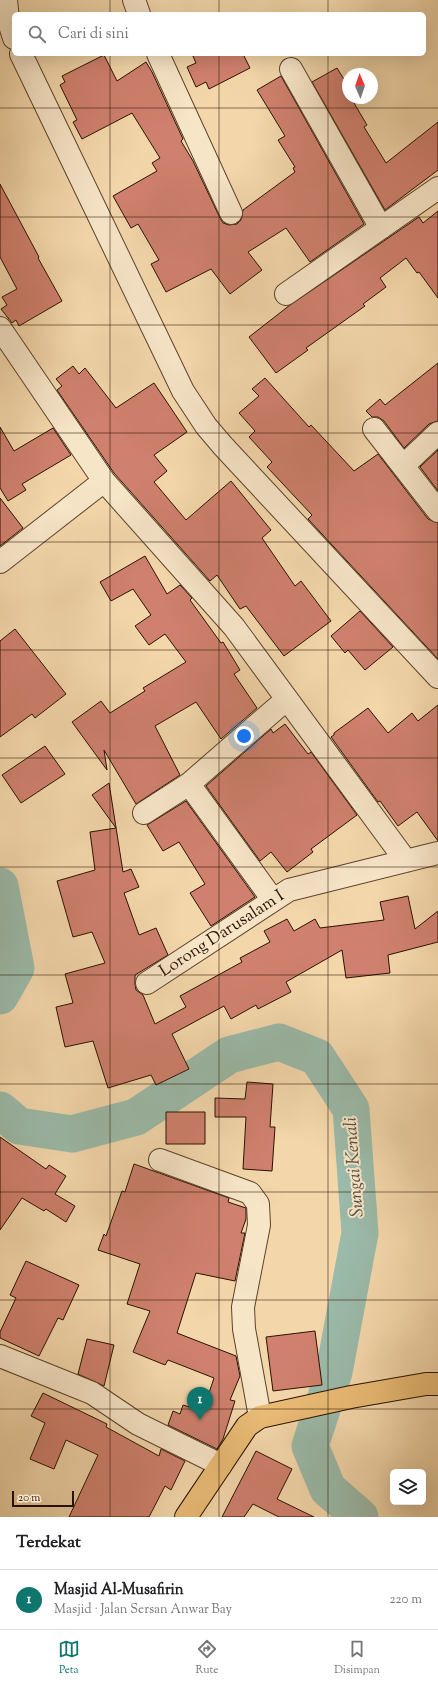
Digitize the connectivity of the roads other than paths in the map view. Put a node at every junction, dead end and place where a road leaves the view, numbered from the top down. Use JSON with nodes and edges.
{"nodes":[{"id":1,"x":6,"y":0,"type":"edge"},
{"id":2,"x":134,"y":0,"type":"edge"},
{"id":3,"x":138,"y":12,"type":"edge"},
{"id":4,"x":12,"y":32,"type":"edge"},
{"id":5,"x":22,"y":56,"type":"edge"},
{"id":6,"x":159,"y":56,"type":"edge"},
{"id":7,"x":291,"y":69,"type":"dead end"},
{"id":8,"x":438,"y":188,"type":"edge"},
{"id":9,"x":231,"y":213,"type":"dead end"},
{"id":10,"x":380,"y":228,"type":"junction"},
{"id":11,"x":286,"y":294,"type":"dead end"},
{"id":12,"x":0,"y":328,"type":"edge"},
{"id":13,"x":6,"y":351,"type":"edge"},
{"id":14,"x":374,"y":429,"type":"dead end"},
{"id":15,"x":438,"y":433,"type":"edge"},
{"id":16,"x":403,"y":466,"type":"junction"},
{"id":17,"x":104,"y":481,"type":"junction"},
{"id":18,"x":438,"y":511,"type":"edge"},
{"id":19,"x":0,"y":562,"type":"edge"},
{"id":20,"x":438,"y":677,"type":"edge"},
{"id":21,"x":286,"y":699,"type":"junction"},
{"id":22,"x":189,"y":784,"type":"junction"},
{"id":23,"x":144,"y":813,"type":"dead end"},
{"id":24,"x":438,"y":853,"type":"edge"},
{"id":25,"x":406,"y":861,"type":"junction"},
{"id":26,"x":273,"y":900,"type":"junction"},
{"id":27,"x":147,"y":983,"type":"dead end"},
{"id":28,"x":160,"y":1160,"type":"dead end"},
{"id":29,"x":0,"y":1356,"type":"edge"},
{"id":30,"x":438,"y":1384,"type":"edge"},
{"id":31,"x":265,"y":1416,"type":"junction"},
{"id":32,"x":221,"y":1465,"type":"junction"},
{"id":33,"x":186,"y":1517,"type":"edge"}],
"edges":[{"from":1,"to":4,"type":"street"},
{"from":2,"to":3,"type":"street"},
{"from":5,"to":20,"type":"street"},
{"from":6,"to":9,"type":"street"},
{"from":7,"to":10,"type":"street"},
{"from":8,"to":10,"type":"street"},
{"from":10,"to":11,"type":"street"},
{"from":12,"to":13,"type":"street"},
{"from":13,"to":17,"type":"street"},
{"from":14,"to":16,"type":"street"},
{"from":15,"to":16,"type":"street"},
{"from":16,"to":18,"type":"street"},
{"from":17,"to":19,"type":"street"},
{"from":17,"to":21,"type":"street"},
{"from":21,"to":22,"type":"street"},
{"from":21,"to":25,"type":"street"},
{"from":22,"to":23,"type":"street"},
{"from":22,"to":26,"type":"street"},
{"from":24,"to":25,"type":"street","name":"Lorong Darusalam I"},
{"from":25,"to":26,"type":"street","name":"Lorong Darusalam I"},
{"from":26,"to":27,"type":"street","name":"Lorong Darusalam I"},
{"from":28,"to":31,"type":"street"},
{"from":29,"to":32,"type":"street"},
{"from":30,"to":31,"type":"main road"},
{"from":31,"to":32,"type":"main road"},
{"from":32,"to":33,"type":"main road"}]}
